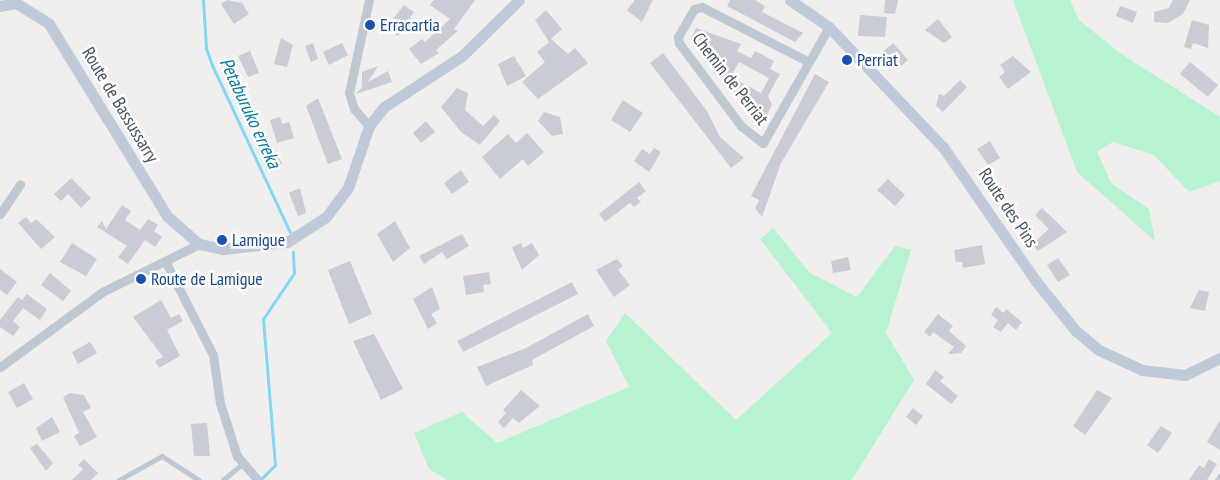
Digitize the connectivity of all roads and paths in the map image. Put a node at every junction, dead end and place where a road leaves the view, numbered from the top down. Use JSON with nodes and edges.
{"nodes":[{"id":1,"x":369,"y":0,"type":"edge"},
{"id":2,"x":518,"y":0,"type":"edge"},
{"id":3,"x":790,"y":0,"type":"edge"},
{"id":4,"x":0,"y":6,"type":"edge"},
{"id":5,"x":829,"y":27,"type":"junction"},
{"id":6,"x":807,"y":61,"type":"junction"},
{"id":7,"x":369,"y":126,"type":"junction"},
{"id":8,"x":20,"y":184,"type":"dead end"},
{"id":9,"x":0,"y":214,"type":"edge"},
{"id":10,"x":199,"y":244,"type":"junction"},
{"id":11,"x":166,"y":263,"type":"junction"},
{"id":12,"x":1220,"y":358,"type":"edge"},
{"id":13,"x":0,"y":368,"type":"edge"},
{"id":14,"x":242,"y":464,"type":"junction"},
{"id":15,"x":1220,"y":476,"type":"edge"},
{"id":16,"x":119,"y":480,"type":"edge"},
{"id":17,"x":199,"y":480,"type":"edge"},
{"id":18,"x":223,"y":480,"type":"edge"},
{"id":19,"x":258,"y":480,"type":"edge"},
{"id":20,"x":1217,"y":480,"type":"edge"}],
"edges":[{"from":1,"to":7,"type":"street"},
{"from":2,"to":7,"type":"street"},
{"from":3,"to":5,"type":"street","name":"Route des Pins"},
{"from":4,"to":10,"type":"street","name":"Route de Bassussarry"},
{"from":5,"to":6,"type":"street","name":"Chemin de Perriat"},
{"from":5,"to":12,"type":"street","name":"Route des Pins"},
{"from":6,"to":6,"type":"street","name":"Chemin de Perriat"},
{"from":7,"to":10,"type":"street"},
{"from":8,"to":9,"type":"street"},
{"from":10,"to":11,"type":"street"},
{"from":11,"to":13,"type":"street"},
{"from":11,"to":14,"type":"street"},
{"from":14,"to":18,"type":"lane"},
{"from":14,"to":19,"type":"street"},
{"from":15,"to":20,"type":"lane"},
{"from":16,"to":17,"type":"lane"}]}
